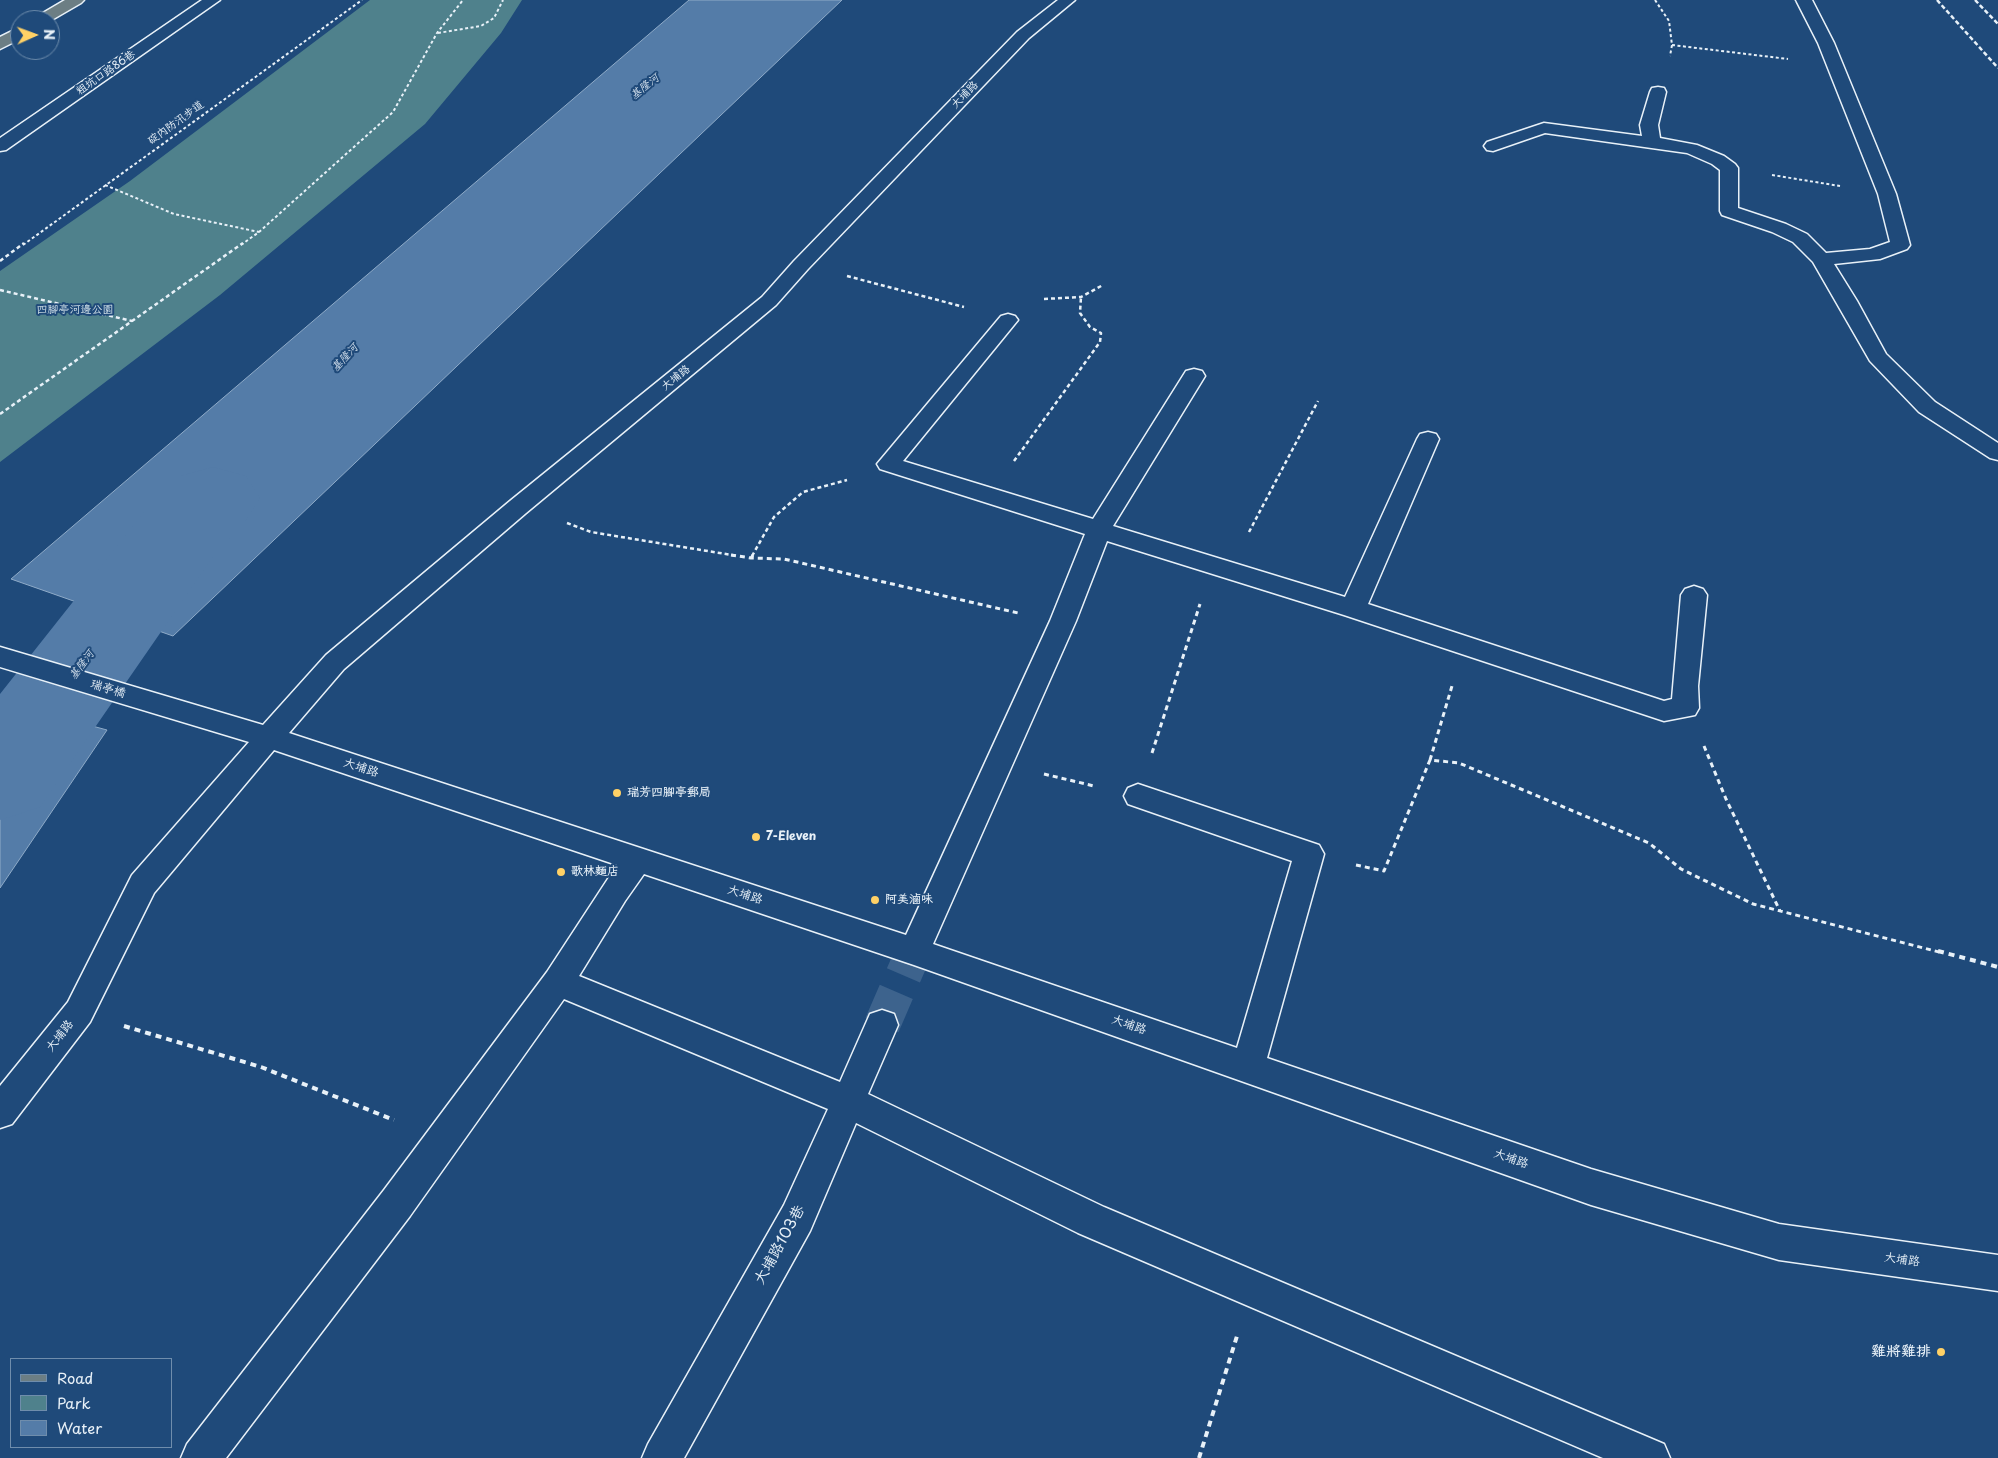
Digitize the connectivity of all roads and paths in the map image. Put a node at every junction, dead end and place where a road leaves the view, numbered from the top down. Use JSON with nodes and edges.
{"nodes":[{"id":1,"x":76,"y":0,"type":"edge"},
{"id":2,"x":212,"y":0,"type":"edge"},
{"id":3,"x":362,"y":0,"type":"edge"},
{"id":4,"x":463,"y":0,"type":"edge"},
{"id":5,"x":502,"y":0,"type":"edge"},
{"id":6,"x":1066,"y":0,"type":"edge"},
{"id":7,"x":1655,"y":0,"type":"edge"},
{"id":8,"x":1804,"y":0,"type":"edge"},
{"id":9,"x":58,"y":10,"type":"edge"},
{"id":10,"x":437,"y":33,"type":"junction"},
{"id":11,"x":1672,"y":45,"type":"junction"},
{"id":12,"x":1836,"y":72,"type":"junction"},
{"id":13,"x":1658,"y":92,"type":"joint"},
{"id":14,"x":1652,"y":142,"type":"junction"},
{"id":15,"x":0,"y":146,"type":"edge"},
{"id":16,"x":1493,"y":146,"type":"dead end"},
{"id":17,"x":1729,"y":168,"type":"junction"},
{"id":18,"x":105,"y":184,"type":"junction"},
{"id":19,"x":1887,"y":194,"type":"junction"},
{"id":20,"x":259,"y":232,"type":"junction"},
{"id":21,"x":1821,"y":259,"type":"junction"},
{"id":22,"x":0,"y":261,"type":"edge"},
{"id":23,"x":801,"y":265,"type":"junction"},
{"id":24,"x":1103,"y":285,"type":"dead end"},
{"id":25,"x":0,"y":290,"type":"edge"},
{"id":26,"x":1081,"y":297,"type":"junction"},
{"id":27,"x":1008,"y":320,"type":"junction"},
{"id":28,"x":132,"y":321,"type":"junction"},
{"id":29,"x":1194,"y":376,"type":"dead end"},
{"id":30,"x":1318,"y":401,"type":"dead end"},
{"id":31,"x":0,"y":414,"type":"edge"},
{"id":32,"x":1428,"y":439,"type":"dead end"},
{"id":33,"x":1998,"y":452,"type":"edge"},
{"id":34,"x":914,"y":473,"type":"junction"},
{"id":35,"x":989,"y":495,"type":"junction"},
{"id":36,"x":518,"y":507,"type":"junction"},
{"id":37,"x":1099,"y":529,"type":"junction"},
{"id":38,"x":751,"y":558,"type":"junction"},
{"id":39,"x":1221,"y":568,"type":"junction"},
{"id":40,"x":1694,"y":595,"type":"dead end"},
{"id":41,"x":1353,"y":609,"type":"junction"},
{"id":42,"x":1063,"y":620,"type":"junction"},
{"id":43,"x":1463,"y":646,"type":"junction"},
{"id":44,"x":0,"y":657,"type":"edge"},
{"id":45,"x":1685,"y":708,"type":"junction"},
{"id":46,"x":216,"y":721,"type":"joint"},
{"id":47,"x":269,"y":737,"type":"junction"},
{"id":48,"x":1430,"y":760,"type":"junction"},
{"id":49,"x":1000,"y":764,"type":"junction"},
{"id":50,"x":1138,"y":796,"type":"junction"},
{"id":51,"x":1309,"y":854,"type":"junction"},
{"id":52,"x":637,"y":860,"type":"junction"},
{"id":53,"x":1780,"y":911,"type":"junction"},
{"id":54,"x":914,"y":951,"type":"junction"},
{"id":55,"x":1998,"y":967,"type":"edge"},
{"id":56,"x":558,"y":982,"type":"junction"},
{"id":57,"x":79,"y":1012,"type":"junction"},
{"id":58,"x":882,"y":1024,"type":"tunnel mouth"},
{"id":59,"x":1248,"y":1066,"type":"junction"},
{"id":60,"x":850,"y":1102,"type":"junction"},
{"id":61,"x":0,"y":1112,"type":"edge"},
{"id":62,"x":443,"y":1140,"type":"junction"},
{"id":63,"x":1998,"y":1273,"type":"edge"},
{"id":64,"x":1251,"y":1288,"type":"junction"},
{"id":65,"x":201,"y":1458,"type":"edge"},
{"id":66,"x":662,"y":1458,"type":"edge"},
{"id":67,"x":1199,"y":1458,"type":"edge"},
{"id":68,"x":1650,"y":1458,"type":"edge"}],
"edges":[{"from":1,"to":9,"type":"main road"},
{"from":2,"to":15,"type":"street","name":"粗坑口路86巷"},
{"from":3,"to":18,"type":"path","name":"碇內防汛步道"},
{"from":4,"to":10,"type":"path"},
{"from":5,"to":10,"type":"path"},
{"from":6,"to":23,"type":"street","name":"大埔路"},
{"from":7,"to":11,"type":"path"},
{"from":8,"to":12,"type":"street"},
{"from":10,"to":20,"type":"path"},
{"from":11,"to":12,"type":"path"},
{"from":11,"to":13,"type":"path"},
{"from":12,"to":19,"type":"street"},
{"from":13,"to":14,"type":"street"},
{"from":14,"to":16,"type":"street"},
{"from":14,"to":17,"type":"street"},
{"from":17,"to":19,"type":"path"},
{"from":17,"to":21,"type":"street"},
{"from":18,"to":20,"type":"path"},
{"from":18,"to":22,"type":"path","name":"碇內防汛步道"},
{"from":19,"to":21,"type":"street"},
{"from":20,"to":28,"type":"path"},
{"from":21,"to":33,"type":"street"},
{"from":23,"to":27,"type":"path"},
{"from":23,"to":36,"type":"street","name":"大埔路"},
{"from":24,"to":26,"type":"path"},
{"from":25,"to":28,"type":"path"},
{"from":26,"to":27,"type":"path"},
{"from":26,"to":35,"type":"path"},
{"from":27,"to":34,"type":"street"},
{"from":28,"to":31,"type":"path"},
{"from":29,"to":37,"type":"street"},
{"from":30,"to":39,"type":"path"},
{"from":32,"to":41,"type":"street"},
{"from":34,"to":35,"type":"street"},
{"from":34,"to":38,"type":"path"},
{"from":35,"to":37,"type":"street"},
{"from":36,"to":38,"type":"path"},
{"from":36,"to":47,"type":"street","name":"大埔路"},
{"from":37,"to":39,"type":"street"},
{"from":37,"to":42,"type":"street"},
{"from":38,"to":42,"type":"path"},
{"from":39,"to":41,"type":"street"},
{"from":39,"to":50,"type":"path"},
{"from":40,"to":45,"type":"street"},
{"from":41,"to":43,"type":"street"},
{"from":42,"to":49,"type":"street"},
{"from":43,"to":45,"type":"street"},
{"from":43,"to":48,"type":"path"},
{"from":44,"to":46,"type":"street","name":"瑞亭橋"},
{"from":45,"to":53,"type":"path"},
{"from":46,"to":47,"type":"street","name":"大埔路"},
{"from":47,"to":52,"type":"street","name":"大埔路"},
{"from":47,"to":57,"type":"street","name":"大埔路"},
{"from":48,"to":51,"type":"path"},
{"from":48,"to":53,"type":"path"},
{"from":49,"to":50,"type":"path"},
{"from":49,"to":54,"type":"street"},
{"from":50,"to":51,"type":"street"},
{"from":51,"to":59,"type":"street"},
{"from":52,"to":54,"type":"street","name":"大埔路"},
{"from":52,"to":56,"type":"street"},
{"from":53,"to":55,"type":"path"},
{"from":54,"to":59,"type":"street","name":"大埔路"},
{"from":56,"to":60,"type":"street"},
{"from":56,"to":62,"type":"street"},
{"from":57,"to":61,"type":"street","name":"大埔路"},
{"from":57,"to":62,"type":"path"},
{"from":58,"to":60,"type":"street","name":"大埔路103巷"},
{"from":59,"to":63,"type":"street","name":"大埔路"},
{"from":60,"to":64,"type":"street"},
{"from":60,"to":66,"type":"street","name":"大埔路103巷"},
{"from":62,"to":65,"type":"street"},
{"from":64,"to":67,"type":"path"},
{"from":64,"to":68,"type":"street"}]}
